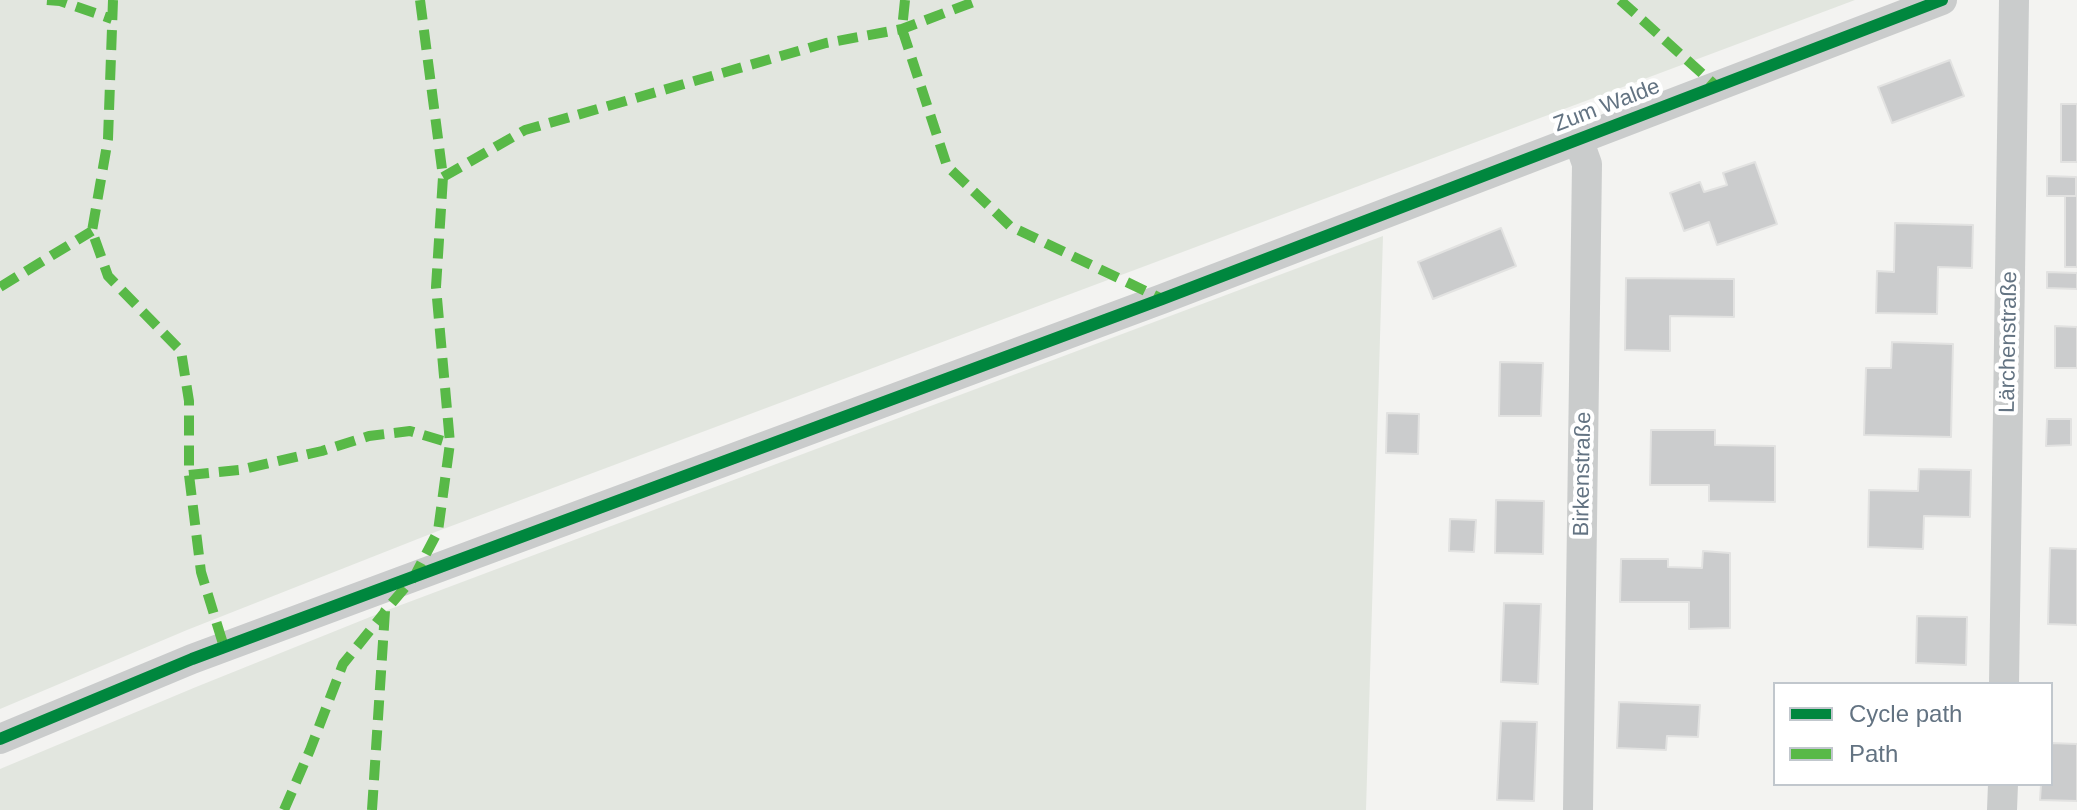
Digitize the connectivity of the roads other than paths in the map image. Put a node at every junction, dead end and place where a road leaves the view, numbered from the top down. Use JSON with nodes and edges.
{"nodes":[{"id":1,"x":1942,"y":0,"type":"edge"},
{"id":2,"x":2014,"y":0,"type":"edge"},
{"id":3,"x":1578,"y":139,"type":"junction"},
{"id":4,"x":2004,"y":682,"type":"edge"},
{"id":5,"x":0,"y":739,"type":"edge"},
{"id":6,"x":2003,"y":786,"type":"edge"},
{"id":7,"x":1578,"y":810,"type":"edge"},
{"id":8,"x":2002,"y":810,"type":"edge"}],
"edges":[{"from":1,"to":3,"type":"street","name":"Zum Walde"},
{"from":2,"to":4,"type":"street","name":"Lärchenstraße"},
{"from":3,"to":5,"type":"street","name":"Zum Walde"},
{"from":3,"to":7,"type":"street","name":"Birkenstraße"},
{"from":6,"to":8,"type":"street"}]}
